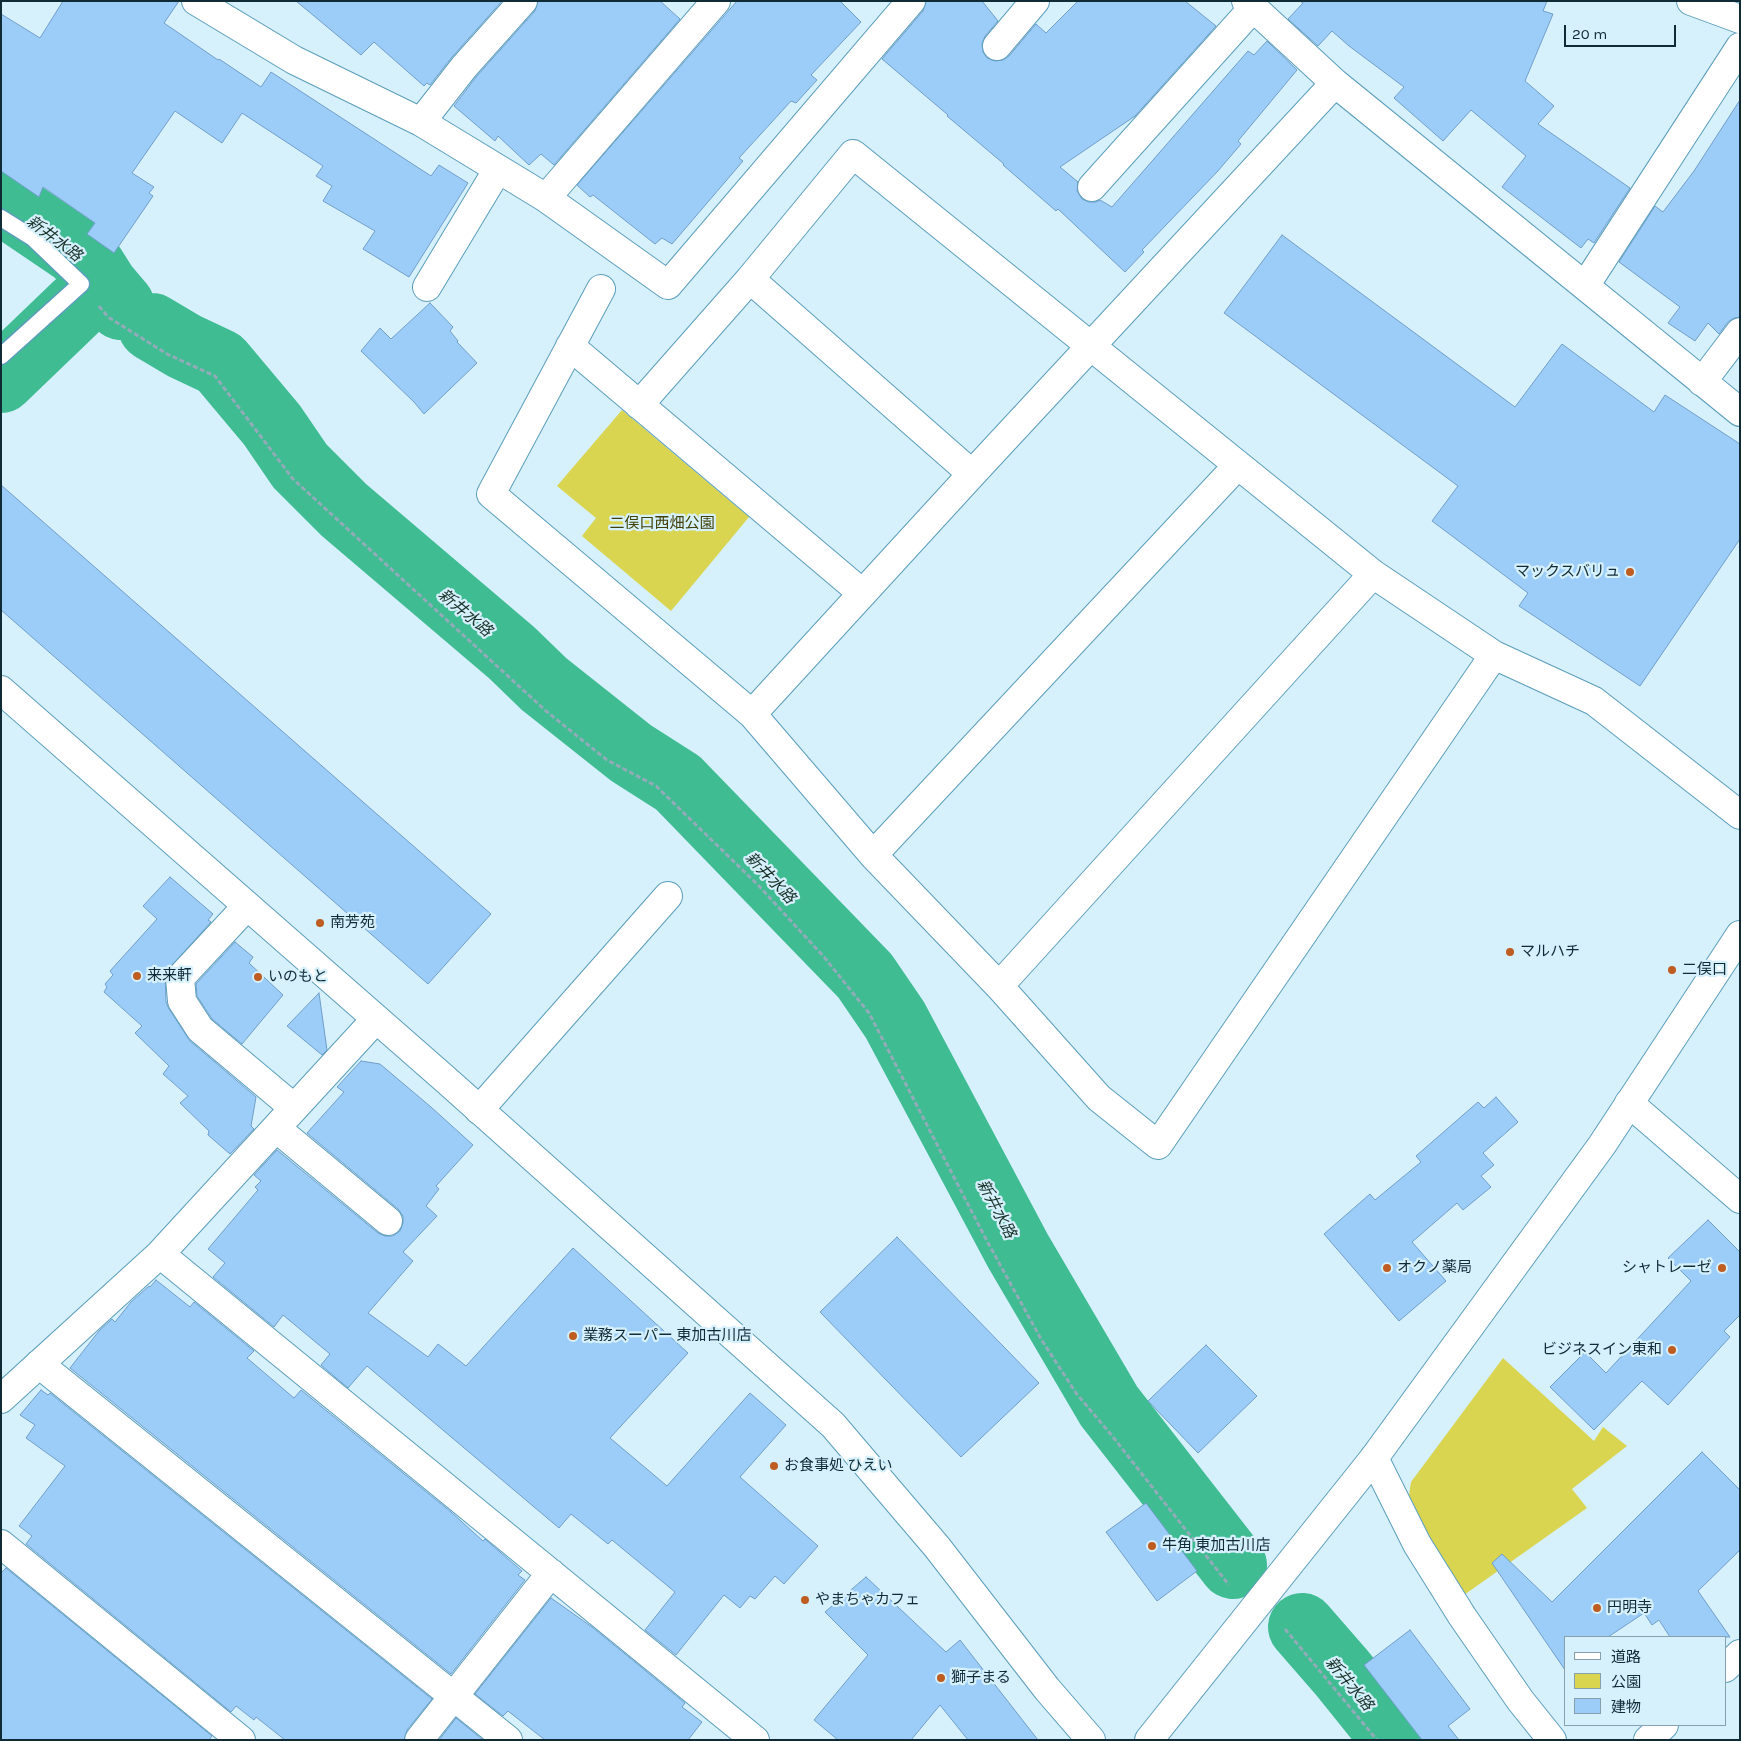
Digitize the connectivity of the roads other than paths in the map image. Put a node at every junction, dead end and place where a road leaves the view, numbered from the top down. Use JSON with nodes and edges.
{"nodes":[{"id":1,"x":523,"y":1,"type":"edge"},
{"id":2,"x":716,"y":1,"type":"edge"},
{"id":3,"x":911,"y":1,"type":"edge"},
{"id":4,"x":1035,"y":1,"type":"edge"},
{"id":5,"x":1691,"y":1,"type":"edge"},
{"id":6,"x":1250,"y":4,"type":"edge"},
{"id":7,"x":215,"y":6,"type":"edge"},
{"id":8,"x":1740,"y":19,"type":"edge"},
{"id":9,"x":997,"y":46,"type":"dead end"},
{"id":10,"x":1740,"y":47,"type":"edge"},
{"id":11,"x":1335,"y":84,"type":"junction"},
{"id":12,"x":422,"y":122,"type":"junction"},
{"id":13,"x":498,"y":169,"type":"junction"},
{"id":14,"x":1092,"y":187,"type":"dead end"},
{"id":15,"x":546,"y":198,"type":"junction"},
{"id":16,"x":1,"y":218,"type":"edge"},
{"id":17,"x":750,"y":279,"type":"junction"},
{"id":18,"x":1585,"y":286,"type":"junction"},
{"id":19,"x":427,"y":287,"type":"dead end"},
{"id":20,"x":601,"y":289,"type":"dead end"},
{"id":21,"x":1740,"y":332,"type":"edge"},
{"id":22,"x":570,"y":346,"type":"junction"},
{"id":23,"x":1090,"y":346,"type":"junction"},
{"id":24,"x":1,"y":356,"type":"edge"},
{"id":25,"x":1702,"y":382,"type":"junction"},
{"id":26,"x":639,"y":405,"type":"junction"},
{"id":27,"x":1740,"y":412,"type":"edge"},
{"id":28,"x":1238,"y":465,"type":"junction"},
{"id":29,"x":972,"y":474,"type":"junction"},
{"id":30,"x":1373,"y":574,"type":"junction"},
{"id":31,"x":862,"y":592,"type":"junction"},
{"id":32,"x":1494,"y":655,"type":"junction"},
{"id":33,"x":1,"y":690,"type":"edge"},
{"id":34,"x":752,"y":714,"type":"junction"},
{"id":35,"x":1740,"y":815,"type":"edge"},
{"id":36,"x":873,"y":855,"type":"junction"},
{"id":37,"x":668,"y":896,"type":"dead end"},
{"id":38,"x":247,"y":906,"type":"junction"},
{"id":39,"x":1740,"y":935,"type":"edge"},
{"id":40,"x":999,"y":986,"type":"junction"},
{"id":41,"x":376,"y":1019,"type":"junction"},
{"id":42,"x":1629,"y":1103,"type":"junction"},
{"id":43,"x":294,"y":1108,"type":"junction"},
{"id":44,"x":479,"y":1110,"type":"junction"},
{"id":45,"x":276,"y":1128,"type":"junction"},
{"id":46,"x":1740,"y":1199,"type":"edge"},
{"id":47,"x":388,"y":1221,"type":"dead end"},
{"id":48,"x":160,"y":1254,"type":"junction"},
{"id":49,"x":39,"y":1364,"type":"junction"},
{"id":50,"x":1,"y":1399,"type":"edge"},
{"id":51,"x":1374,"y":1458,"type":"junction"},
{"id":52,"x":1,"y":1544,"type":"edge"},
{"id":53,"x":551,"y":1573,"type":"junction"},
{"id":54,"x":1740,"y":1654,"type":"edge"},
{"id":55,"x":1726,"y":1667,"type":"edge"},
{"id":56,"x":454,"y":1696,"type":"junction"},
{"id":57,"x":1663,"y":1726,"type":"edge"},
{"id":58,"x":241,"y":1740,"type":"edge"},
{"id":59,"x":419,"y":1740,"type":"edge"},
{"id":60,"x":508,"y":1740,"type":"edge"},
{"id":61,"x":755,"y":1740,"type":"edge"},
{"id":62,"x":1091,"y":1740,"type":"edge"},
{"id":63,"x":1149,"y":1740,"type":"edge"},
{"id":64,"x":1552,"y":1740,"type":"edge"},
{"id":65,"x":1648,"y":1740,"type":"edge"}],
"edges":[{"from":1,"to":12,"type":"street"},
{"from":2,"to":15,"type":"street"},
{"from":3,"to":15,"type":"street"},
{"from":4,"to":9,"type":"street"},
{"from":5,"to":8,"type":"street"},
{"from":6,"to":11,"type":"street"},
{"from":6,"to":14,"type":"street"},
{"from":7,"to":12,"type":"street"},
{"from":10,"to":18,"type":"street"},
{"from":11,"to":18,"type":"street"},
{"from":11,"to":23,"type":"street"},
{"from":12,"to":13,"type":"street"},
{"from":13,"to":15,"type":"street"},
{"from":13,"to":19,"type":"street"},
{"from":16,"to":24,"type":"lane"},
{"from":17,"to":23,"type":"street"},
{"from":17,"to":26,"type":"street"},
{"from":17,"to":29,"type":"street"},
{"from":18,"to":25,"type":"street"},
{"from":20,"to":22,"type":"street"},
{"from":21,"to":25,"type":"street"},
{"from":22,"to":26,"type":"street"},
{"from":22,"to":34,"type":"street"},
{"from":23,"to":28,"type":"street"},
{"from":23,"to":29,"type":"street"},
{"from":25,"to":27,"type":"street"},
{"from":26,"to":31,"type":"street"},
{"from":28,"to":30,"type":"street"},
{"from":28,"to":36,"type":"street"},
{"from":29,"to":31,"type":"street"},
{"from":30,"to":32,"type":"street"},
{"from":30,"to":40,"type":"street"},
{"from":31,"to":34,"type":"street"},
{"from":32,"to":35,"type":"street"},
{"from":32,"to":40,"type":"street"},
{"from":33,"to":38,"type":"street"},
{"from":34,"to":36,"type":"street"},
{"from":36,"to":40,"type":"street"},
{"from":37,"to":44,"type":"street"},
{"from":38,"to":41,"type":"street"},
{"from":38,"to":43,"type":"street"},
{"from":39,"to":42,"type":"street"},
{"from":41,"to":43,"type":"street"},
{"from":41,"to":44,"type":"street"},
{"from":42,"to":46,"type":"street"},
{"from":42,"to":51,"type":"street"},
{"from":43,"to":45,"type":"street"},
{"from":44,"to":62,"type":"street"},
{"from":45,"to":47,"type":"street"},
{"from":45,"to":48,"type":"street"},
{"from":48,"to":49,"type":"street"},
{"from":48,"to":53,"type":"street"},
{"from":49,"to":50,"type":"street"},
{"from":49,"to":56,"type":"street"},
{"from":51,"to":63,"type":"street"},
{"from":51,"to":64,"type":"street"},
{"from":52,"to":58,"type":"street"},
{"from":53,"to":56,"type":"street"},
{"from":53,"to":61,"type":"street"},
{"from":54,"to":55,"type":"street"},
{"from":56,"to":59,"type":"street"},
{"from":56,"to":60,"type":"street"},
{"from":57,"to":65,"type":"street"}]}
